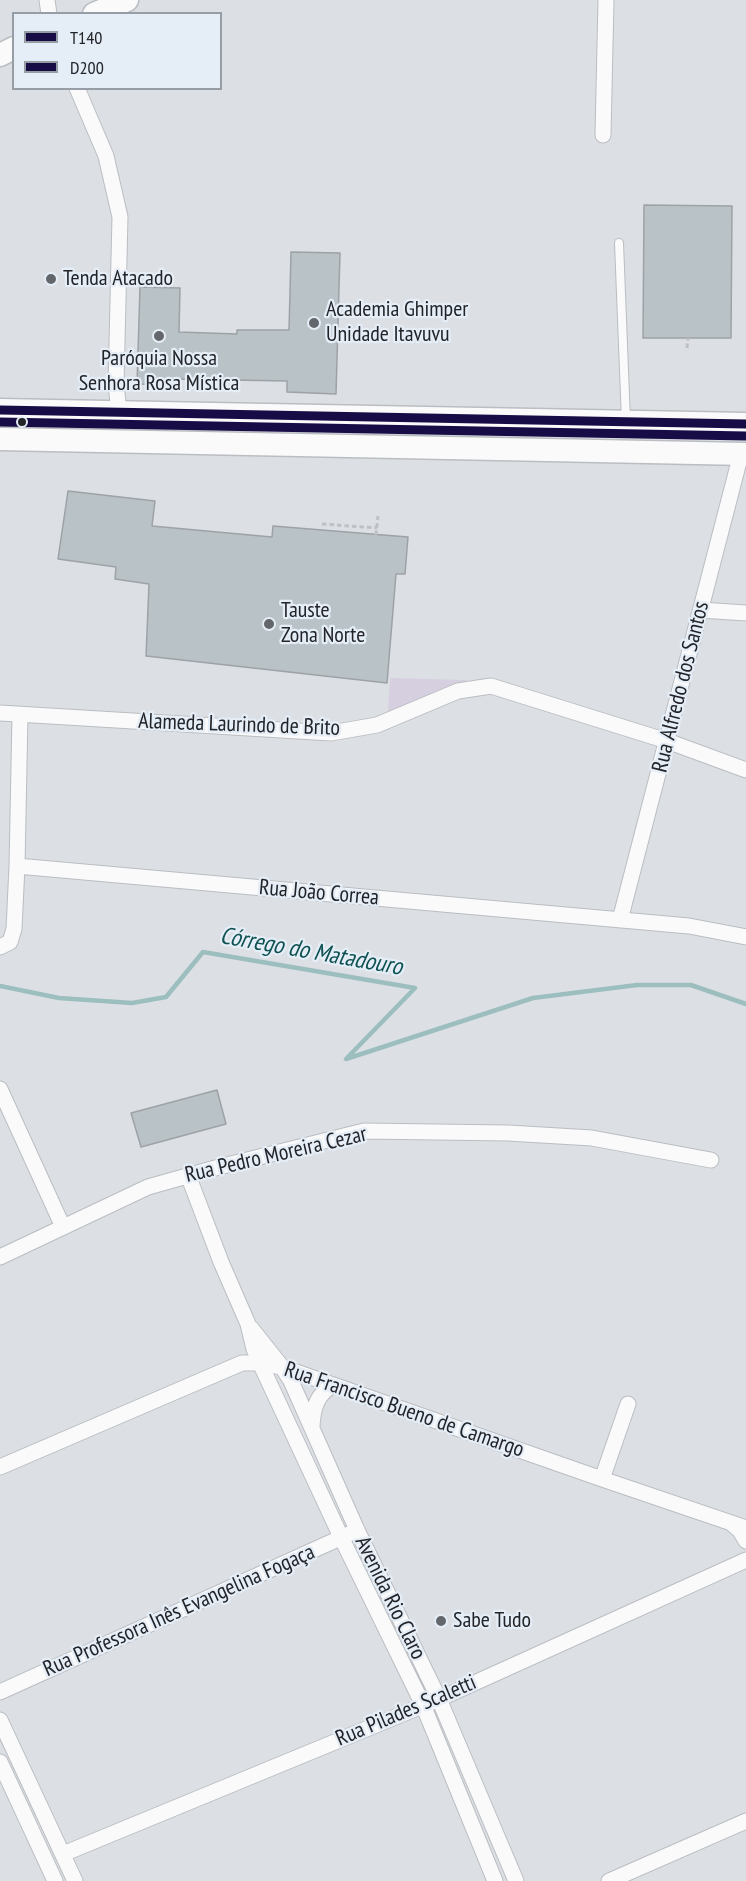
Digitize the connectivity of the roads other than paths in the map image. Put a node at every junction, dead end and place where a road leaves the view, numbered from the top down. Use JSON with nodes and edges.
{"nodes":[{"id":1,"x":127,"y":0,"type":"edge"},
{"id":2,"x":606,"y":0,"type":"edge"},
{"id":3,"x":99,"y":12,"type":"edge"},
{"id":4,"x":78,"y":90,"type":"edge"},
{"id":5,"x":603,"y":135,"type":"dead end"},
{"id":6,"x":619,"y":243,"type":"dead end"},
{"id":7,"x":0,"y":410,"type":"edge"},
{"id":8,"x":119,"y":412,"type":"junction"},
{"id":9,"x":626,"y":422,"type":"junction"},
{"id":10,"x":746,"y":424,"type":"edge"},
{"id":11,"x":0,"y":439,"type":"edge"},
{"id":12,"x":144,"y":441,"type":"junction"},
{"id":13,"x":743,"y":454,"type":"edge"},
{"id":14,"x":700,"y":610,"type":"junction"},
{"id":15,"x":746,"y":613,"type":"edge"},
{"id":16,"x":0,"y":713,"type":"edge"},
{"id":17,"x":20,"y":715,"type":"junction"},
{"id":18,"x":667,"y":741,"type":"junction"},
{"id":19,"x":746,"y":770,"type":"edge"},
{"id":20,"x":17,"y":866,"type":"junction"},
{"id":21,"x":620,"y":920,"type":"junction"},
{"id":22,"x":746,"y":937,"type":"edge"},
{"id":23,"x":0,"y":947,"type":"edge"},
{"id":24,"x":0,"y":1089,"type":"edge"},
{"id":25,"x":711,"y":1160,"type":"dead end"},
{"id":26,"x":189,"y":1175,"type":"junction"},
{"id":27,"x":63,"y":1227,"type":"junction"},
{"id":28,"x":0,"y":1257,"type":"edge"},
{"id":29,"x":248,"y":1324,"type":"junction"},
{"id":30,"x":260,"y":1363,"type":"junction"},
{"id":31,"x":282,"y":1366,"type":"junction"},
{"id":32,"x":333,"y":1385,"type":"junction"},
{"id":33,"x":628,"y":1404,"type":"dead end"},
{"id":34,"x":312,"y":1426,"type":"junction"},
{"id":35,"x":0,"y":1467,"type":"edge"},
{"id":36,"x":602,"y":1479,"type":"junction"},
{"id":37,"x":739,"y":1525,"type":"edge"},
{"id":38,"x":357,"y":1530,"type":"junction"},
{"id":39,"x":341,"y":1537,"type":"junction"},
{"id":40,"x":746,"y":1541,"type":"edge"},
{"id":41,"x":745,"y":1558,"type":"edge"},
{"id":42,"x":0,"y":1692,"type":"edge"},
{"id":43,"x":439,"y":1699,"type":"junction"},
{"id":44,"x":423,"y":1705,"type":"junction"},
{"id":45,"x":0,"y":1720,"type":"edge"},
{"id":46,"x":0,"y":1762,"type":"edge"},
{"id":47,"x":746,"y":1821,"type":"edge"},
{"id":48,"x":63,"y":1854,"type":"junction"},
{"id":49,"x":55,"y":1881,"type":"edge"},
{"id":50,"x":75,"y":1881,"type":"edge"},
{"id":51,"x":495,"y":1881,"type":"edge"},
{"id":52,"x":516,"y":1881,"type":"edge"},
{"id":53,"x":609,"y":1881,"type":"edge"}],
"edges":[{"from":1,"to":3,"type":"main road"},
{"from":2,"to":5,"type":"street"},
{"from":4,"to":8,"type":"street"},
{"from":6,"to":9,"type":"lane"},
{"from":7,"to":8,"type":"main road"},
{"from":8,"to":9,"type":"main road"},
{"from":8,"to":12,"type":"main road"},
{"from":9,"to":10,"type":"main road"},
{"from":11,"to":12,"type":"main road"},
{"from":12,"to":13,"type":"main road"},
{"from":13,"to":14,"type":"street","name":"Rua Alfredo dos Santos"},
{"from":14,"to":15,"type":"street"},
{"from":14,"to":18,"type":"street","name":"Rua Alfredo dos Santos"},
{"from":16,"to":17,"type":"street","name":"Alameda Laurindo de Brito"},
{"from":17,"to":18,"type":"street","name":"Alameda Laurindo de Brito"},
{"from":17,"to":20,"type":"street"},
{"from":18,"to":19,"type":"street","name":"Alameda Laurindo de Brito"},
{"from":18,"to":21,"type":"street","name":"Rua Alfredo dos Santos"},
{"from":20,"to":21,"type":"street","name":"Rua João Correa"},
{"from":20,"to":23,"type":"street"},
{"from":21,"to":22,"type":"street","name":"Rua João Correa"},
{"from":24,"to":27,"type":"street"},
{"from":25,"to":26,"type":"street","name":"Rua Pedro Moreira Cezar"},
{"from":26,"to":27,"type":"street","name":"Rua Pedro Moreira Cezar"},
{"from":26,"to":29,"type":"street","name":"Avenida Rio Claro"},
{"from":27,"to":28,"type":"street","name":"Rua Pedro Moreira Cezar"},
{"from":29,"to":30,"type":"street","name":"Avenida Rio Claro"},
{"from":29,"to":31,"type":"street","name":"Avenida Rio Claro"},
{"from":30,"to":31,"type":"street","name":"Rua Francisco Bueno de Camargo"},
{"from":30,"to":35,"type":"street","name":"Rua Francisco Bueno de Camargo"},
{"from":30,"to":39,"type":"street","name":"Avenida Rio Claro"},
{"from":31,"to":32,"type":"street","name":"Rua Francisco Bueno de Camargo"},
{"from":31,"to":34,"type":"street","name":"Avenida Rio Claro"},
{"from":32,"to":34,"type":"street"},
{"from":32,"to":36,"type":"street","name":"Rua Francisco Bueno de Camargo"},
{"from":33,"to":36,"type":"street"},
{"from":34,"to":38,"type":"street","name":"Avenida Rio Claro"},
{"from":36,"to":37,"type":"street","name":"Rua Francisco Bueno de Camargo"},
{"from":37,"to":40,"type":"street"},
{"from":38,"to":39,"type":"street","name":"Rua Professora Inês Evangelina Fogaça"},
{"from":38,"to":43,"type":"street","name":"Avenida Rio Claro"},
{"from":39,"to":42,"type":"street","name":"Rua Professora Inês Evangelina Fogaça"},
{"from":39,"to":44,"type":"street","name":"Avenida Rio Claro"},
{"from":41,"to":43,"type":"street","name":"Rua Pilades Scaletti"},
{"from":43,"to":44,"type":"street","name":"Rua Pilades Scaletti"},
{"from":43,"to":52,"type":"street","name":"Avenida Rio Claro"},
{"from":44,"to":48,"type":"street","name":"Rua Pilades Scaletti"},
{"from":44,"to":51,"type":"street","name":"Avenida Rio Claro"},
{"from":45,"to":48,"type":"street"},
{"from":46,"to":49,"type":"street"},
{"from":47,"to":53,"type":"street"},
{"from":48,"to":50,"type":"street"}]}
